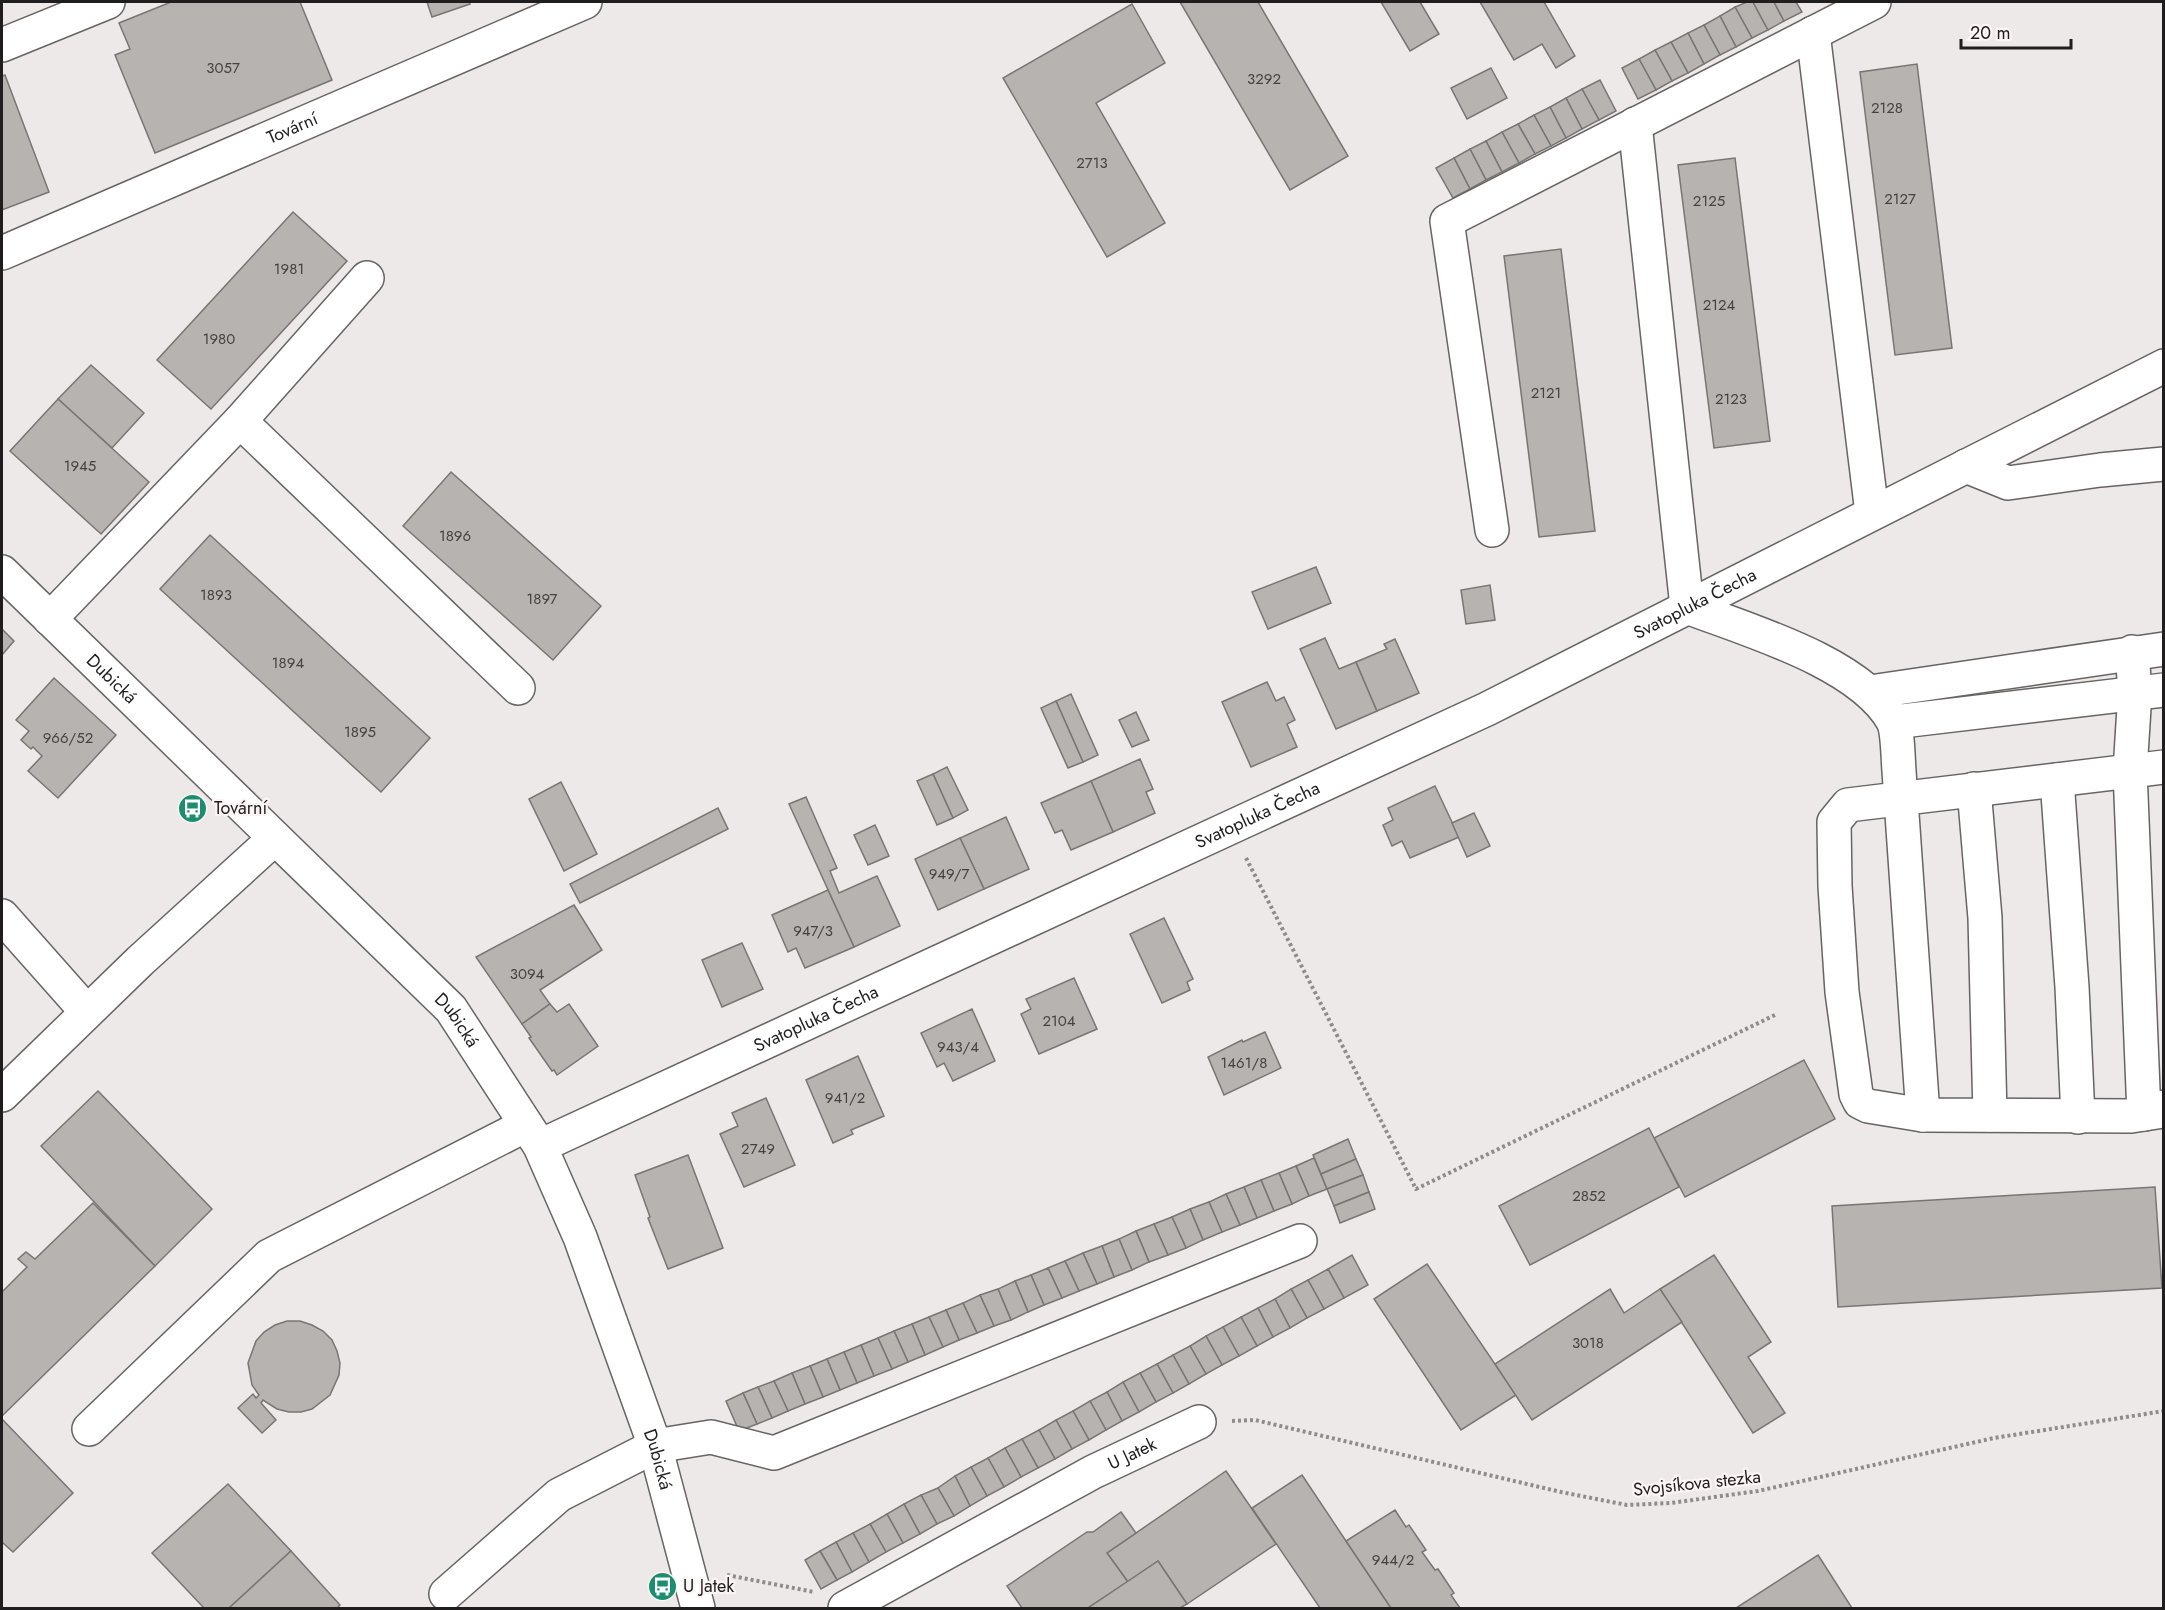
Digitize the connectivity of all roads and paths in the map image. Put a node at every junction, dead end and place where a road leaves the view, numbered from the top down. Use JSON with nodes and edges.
{"nodes":[{"id":1,"x":108,"y":2,"type":"edge"},
{"id":2,"x":585,"y":2,"type":"edge"},
{"id":3,"x":1874,"y":2,"type":"edge"},
{"id":4,"x":1813,"y":33,"type":"junction"},
{"id":5,"x":2,"y":45,"type":"edge"},
{"id":6,"x":1635,"y":124,"type":"junction"},
{"id":7,"x":2,"y":253,"type":"edge"},
{"id":8,"x":367,"y":278,"type":"dead end"},
{"id":9,"x":2163,"y":366,"type":"edge"},
{"id":10,"x":240,"y":421,"type":"junction"},
{"id":11,"x":2163,"y":464,"type":"edge"},
{"id":12,"x":1966,"y":466,"type":"junction"},
{"id":13,"x":1872,"y":513,"type":"junction"},
{"id":14,"x":1492,"y":530,"type":"dead end"},
{"id":15,"x":2,"y":572,"type":"edge"},
{"id":16,"x":1687,"y":607,"type":"junction"},
{"id":17,"x":50,"y":619,"type":"junction"},
{"id":18,"x":2148,"y":650,"type":"edge"},
{"id":19,"x":518,"y":688,"type":"dead end"},
{"id":20,"x":2149,"y":691,"type":"edge"},
{"id":21,"x":1870,"y":692,"type":"junction"},
{"id":22,"x":1894,"y":722,"type":"junction"},
{"id":23,"x":2163,"y":767,"type":"edge"},
{"id":24,"x":2130,"y":771,"type":"junction"},
{"id":25,"x":2057,"y":780,"type":"junction"},
{"id":26,"x":1974,"y":789,"type":"junction"},
{"id":27,"x":1900,"y":798,"type":"junction"},
{"id":28,"x":1231,"y":827,"type":"junction"},
{"id":29,"x":275,"y":838,"type":"junction"},
{"id":30,"x":2,"y":916,"type":"edge"},
{"id":31,"x":87,"y":1012,"type":"junction"},
{"id":32,"x":1777,"y":1014,"type":"dead end"},
{"id":33,"x":2,"y":1095,"type":"edge"},
{"id":34,"x":2154,"y":1111,"type":"edge"},
{"id":35,"x":1923,"y":1114,"type":"junction"},
{"id":36,"x":1990,"y":1115,"type":"junction"},
{"id":37,"x":2078,"y":1117,"type":"junction"},
{"id":38,"x":533,"y":1135,"type":"junction"},
{"id":39,"x":1300,"y":1241,"type":"dead end"},
{"id":40,"x":2163,"y":1411,"type":"edge"},
{"id":41,"x":1199,"y":1422,"type":"joint"},
{"id":42,"x":89,"y":1429,"type":"dead end"},
{"id":43,"x":655,"y":1446,"type":"junction"},
{"id":44,"x":686,"y":1568,"type":"junction"},
{"id":45,"x":446,"y":1594,"type":"dead end"},
{"id":46,"x":852,"y":1604,"type":"edge"},
{"id":47,"x":698,"y":1608,"type":"edge"}],
"edges":[{"from":1,"to":5,"type":"street"},
{"from":2,"to":7,"type":"street","name":"Tovární"},
{"from":3,"to":4,"type":"street"},
{"from":4,"to":6,"type":"street"},
{"from":4,"to":13,"type":"street"},
{"from":6,"to":14,"type":"street"},
{"from":6,"to":16,"type":"street"},
{"from":8,"to":10,"type":"street"},
{"from":9,"to":12,"type":"street","name":"Svatopluka Čecha"},
{"from":10,"to":17,"type":"street"},
{"from":10,"to":19,"type":"street"},
{"from":11,"to":12,"type":"street"},
{"from":12,"to":13,"type":"street","name":"Svatopluka Čecha"},
{"from":13,"to":16,"type":"street","name":"Svatopluka Čecha"},
{"from":15,"to":17,"type":"street","name":"Dubická"},
{"from":16,"to":21,"type":"street"},
{"from":16,"to":28,"type":"street","name":"Svatopluka Čecha"},
{"from":17,"to":29,"type":"street","name":"Dubická"},
{"from":18,"to":20,"type":"street"},
{"from":18,"to":21,"type":"street"},
{"from":20,"to":22,"type":"street"},
{"from":20,"to":24,"type":"street"},
{"from":21,"to":22,"type":"street"},
{"from":22,"to":27,"type":"street"},
{"from":23,"to":24,"type":"street"},
{"from":24,"to":25,"type":"street"},
{"from":24,"to":34,"type":"street"},
{"from":25,"to":26,"type":"street"},
{"from":25,"to":37,"type":"street"},
{"from":26,"to":27,"type":"street"},
{"from":26,"to":36,"type":"street"},
{"from":27,"to":35,"type":"street"},
{"from":27,"to":35,"type":"street"},
{"from":28,"to":32,"type":"path"},
{"from":28,"to":38,"type":"street","name":"Svatopluka Čecha"},
{"from":29,"to":31,"type":"street"},
{"from":29,"to":38,"type":"street","name":"Dubická"},
{"from":30,"to":31,"type":"street"},
{"from":31,"to":33,"type":"street"},
{"from":34,"to":37,"type":"street"},
{"from":35,"to":36,"type":"street"},
{"from":36,"to":37,"type":"street"},
{"from":38,"to":42,"type":"street","name":"Svatopluka Čecha"},
{"from":38,"to":43,"type":"street","name":"Dubická"},
{"from":39,"to":43,"type":"street"},
{"from":40,"to":41,"type":"path","name":"Svojsíkova stezka"},
{"from":41,"to":46,"type":"street","name":"U Jatek"},
{"from":43,"to":44,"type":"street","name":"Dubická"},
{"from":43,"to":45,"type":"street"},
{"from":44,"to":46,"type":"path"},
{"from":44,"to":47,"type":"street","name":"Dubická"}]}
